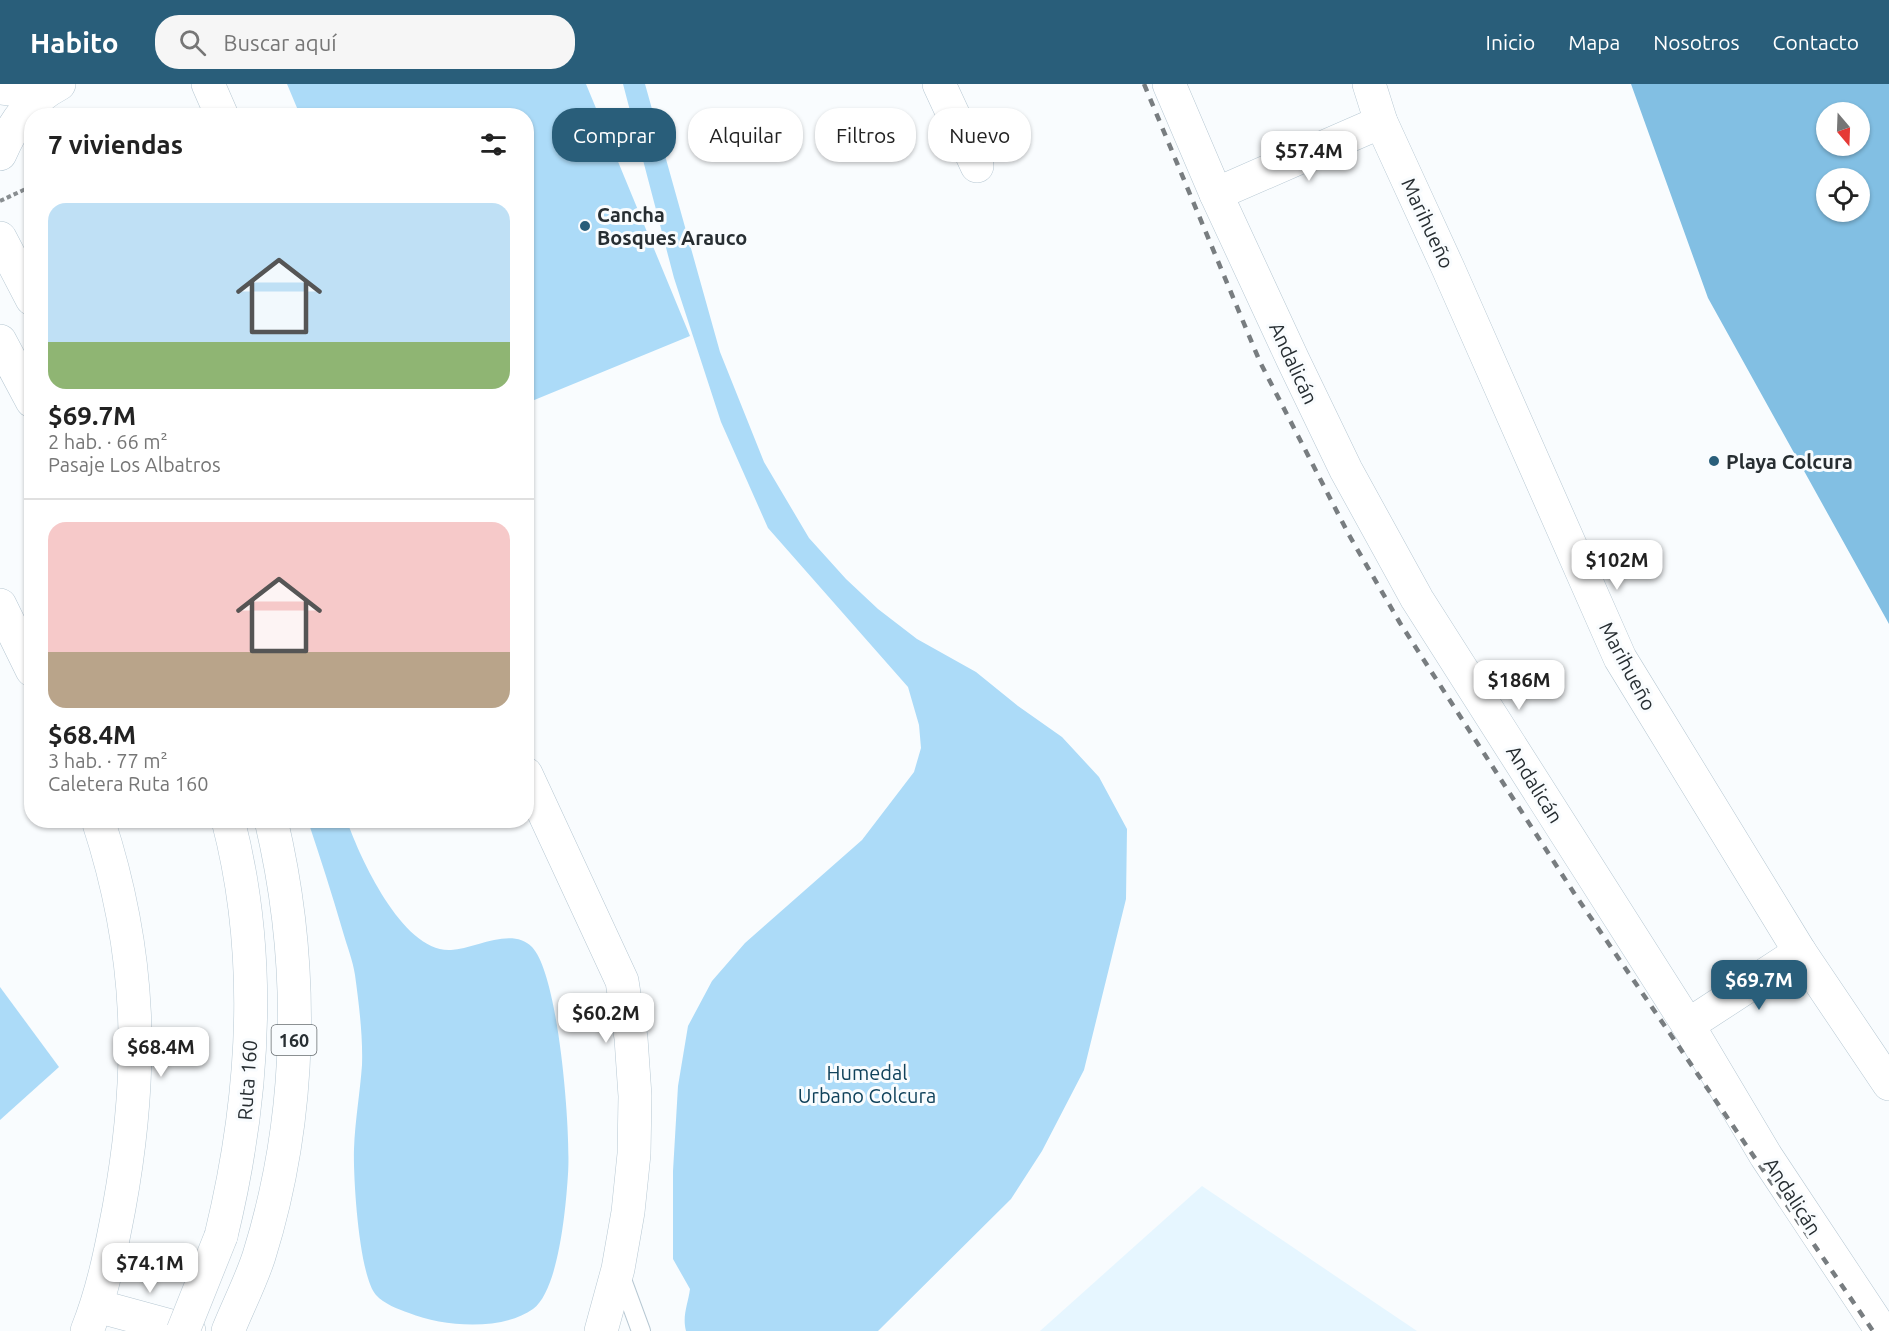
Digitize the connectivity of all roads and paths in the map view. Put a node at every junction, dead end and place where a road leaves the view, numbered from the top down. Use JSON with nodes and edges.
{"nodes":[{"id":1,"x":208,"y":84,"type":"edge"},
{"id":2,"x":939,"y":84,"type":"edge"},
{"id":3,"x":1169,"y":84,"type":"edge"},
{"id":4,"x":1369,"y":84,"type":"edge"},
{"id":5,"x":0,"y":88,"type":"edge"},
{"id":6,"x":51,"y":88,"type":"edge"},
{"id":7,"x":30,"y":108,"type":"edge"},
{"id":8,"x":218,"y":108,"type":"edge"},
{"id":9,"x":24,"y":114,"type":"edge"},
{"id":10,"x":1381,"y":122,"type":"junction"},
{"id":11,"x":0,"y":154,"type":"edge"},
{"id":12,"x":977,"y":166,"type":"dead end"},
{"id":13,"x":24,"y":190,"type":"edge"},
{"id":14,"x":1216,"y":194,"type":"junction"},
{"id":15,"x":0,"y":201,"type":"edge"},
{"id":16,"x":0,"y":238,"type":"edge"},
{"id":17,"x":24,"y":284,"type":"edge"},
{"id":18,"x":0,"y":341,"type":"edge"},
{"id":19,"x":24,"y":386,"type":"edge"},
{"id":20,"x":0,"y":605,"type":"edge"},
{"id":21,"x":24,"y":654,"type":"edge"},
{"id":22,"x":534,"y":791,"type":"edge"},
{"id":23,"x":100,"y":828,"type":"edge"},
{"id":24,"x":230,"y":828,"type":"edge"},
{"id":25,"x":273,"y":828,"type":"edge"},
{"id":26,"x":1800,"y":952,"type":"junction"},
{"id":27,"x":1688,"y":1025,"type":"junction"},
{"id":28,"x":1889,"y":1084,"type":"edge"},
{"id":29,"x":618,"y":1269,"type":"junction"},
{"id":30,"x":92,"y":1319,"type":"edge"},
{"id":31,"x":600,"y":1329,"type":"edge"},
{"id":32,"x":183,"y":1331,"type":"edge"},
{"id":33,"x":189,"y":1331,"type":"edge"},
{"id":34,"x":228,"y":1331,"type":"edge"},
{"id":35,"x":641,"y":1331,"type":"edge"},
{"id":36,"x":1882,"y":1331,"type":"edge"}],
"edges":[{"from":1,"to":8,"type":"main road"},
{"from":2,"to":12,"type":"main road"},
{"from":3,"to":14,"type":"main road","name":"Andalicán"},
{"from":4,"to":10,"type":"main road","name":"Marihueño"},
{"from":5,"to":6,"type":"main road"},
{"from":6,"to":7,"type":"main road"},
{"from":9,"to":11,"type":"main road"},
{"from":10,"to":14,"type":"main road"},
{"from":10,"to":26,"type":"main road","name":"Marihueño"},
{"from":13,"to":15,"type":"path"},
{"from":14,"to":27,"type":"main road","name":"Andalicán"},
{"from":16,"to":17,"type":"main road"},
{"from":18,"to":19,"type":"main road"},
{"from":20,"to":21,"type":"main road"},
{"from":22,"to":29,"type":"main road"},
{"from":23,"to":30,"type":"main road"},
{"from":24,"to":32,"type":"main road","name":"Ruta 160","number":"160","bridge":true},
{"from":25,"to":34,"type":"main road","number":"160"},
{"from":26,"to":27,"type":"main road"},
{"from":26,"to":28,"type":"main road","name":"Marihueño"},
{"from":27,"to":36,"type":"main road","name":"Andalicán"},
{"from":29,"to":31,"type":"main road"},
{"from":29,"to":35,"type":"lane"},
{"from":30,"to":33,"type":"main road"}]}
